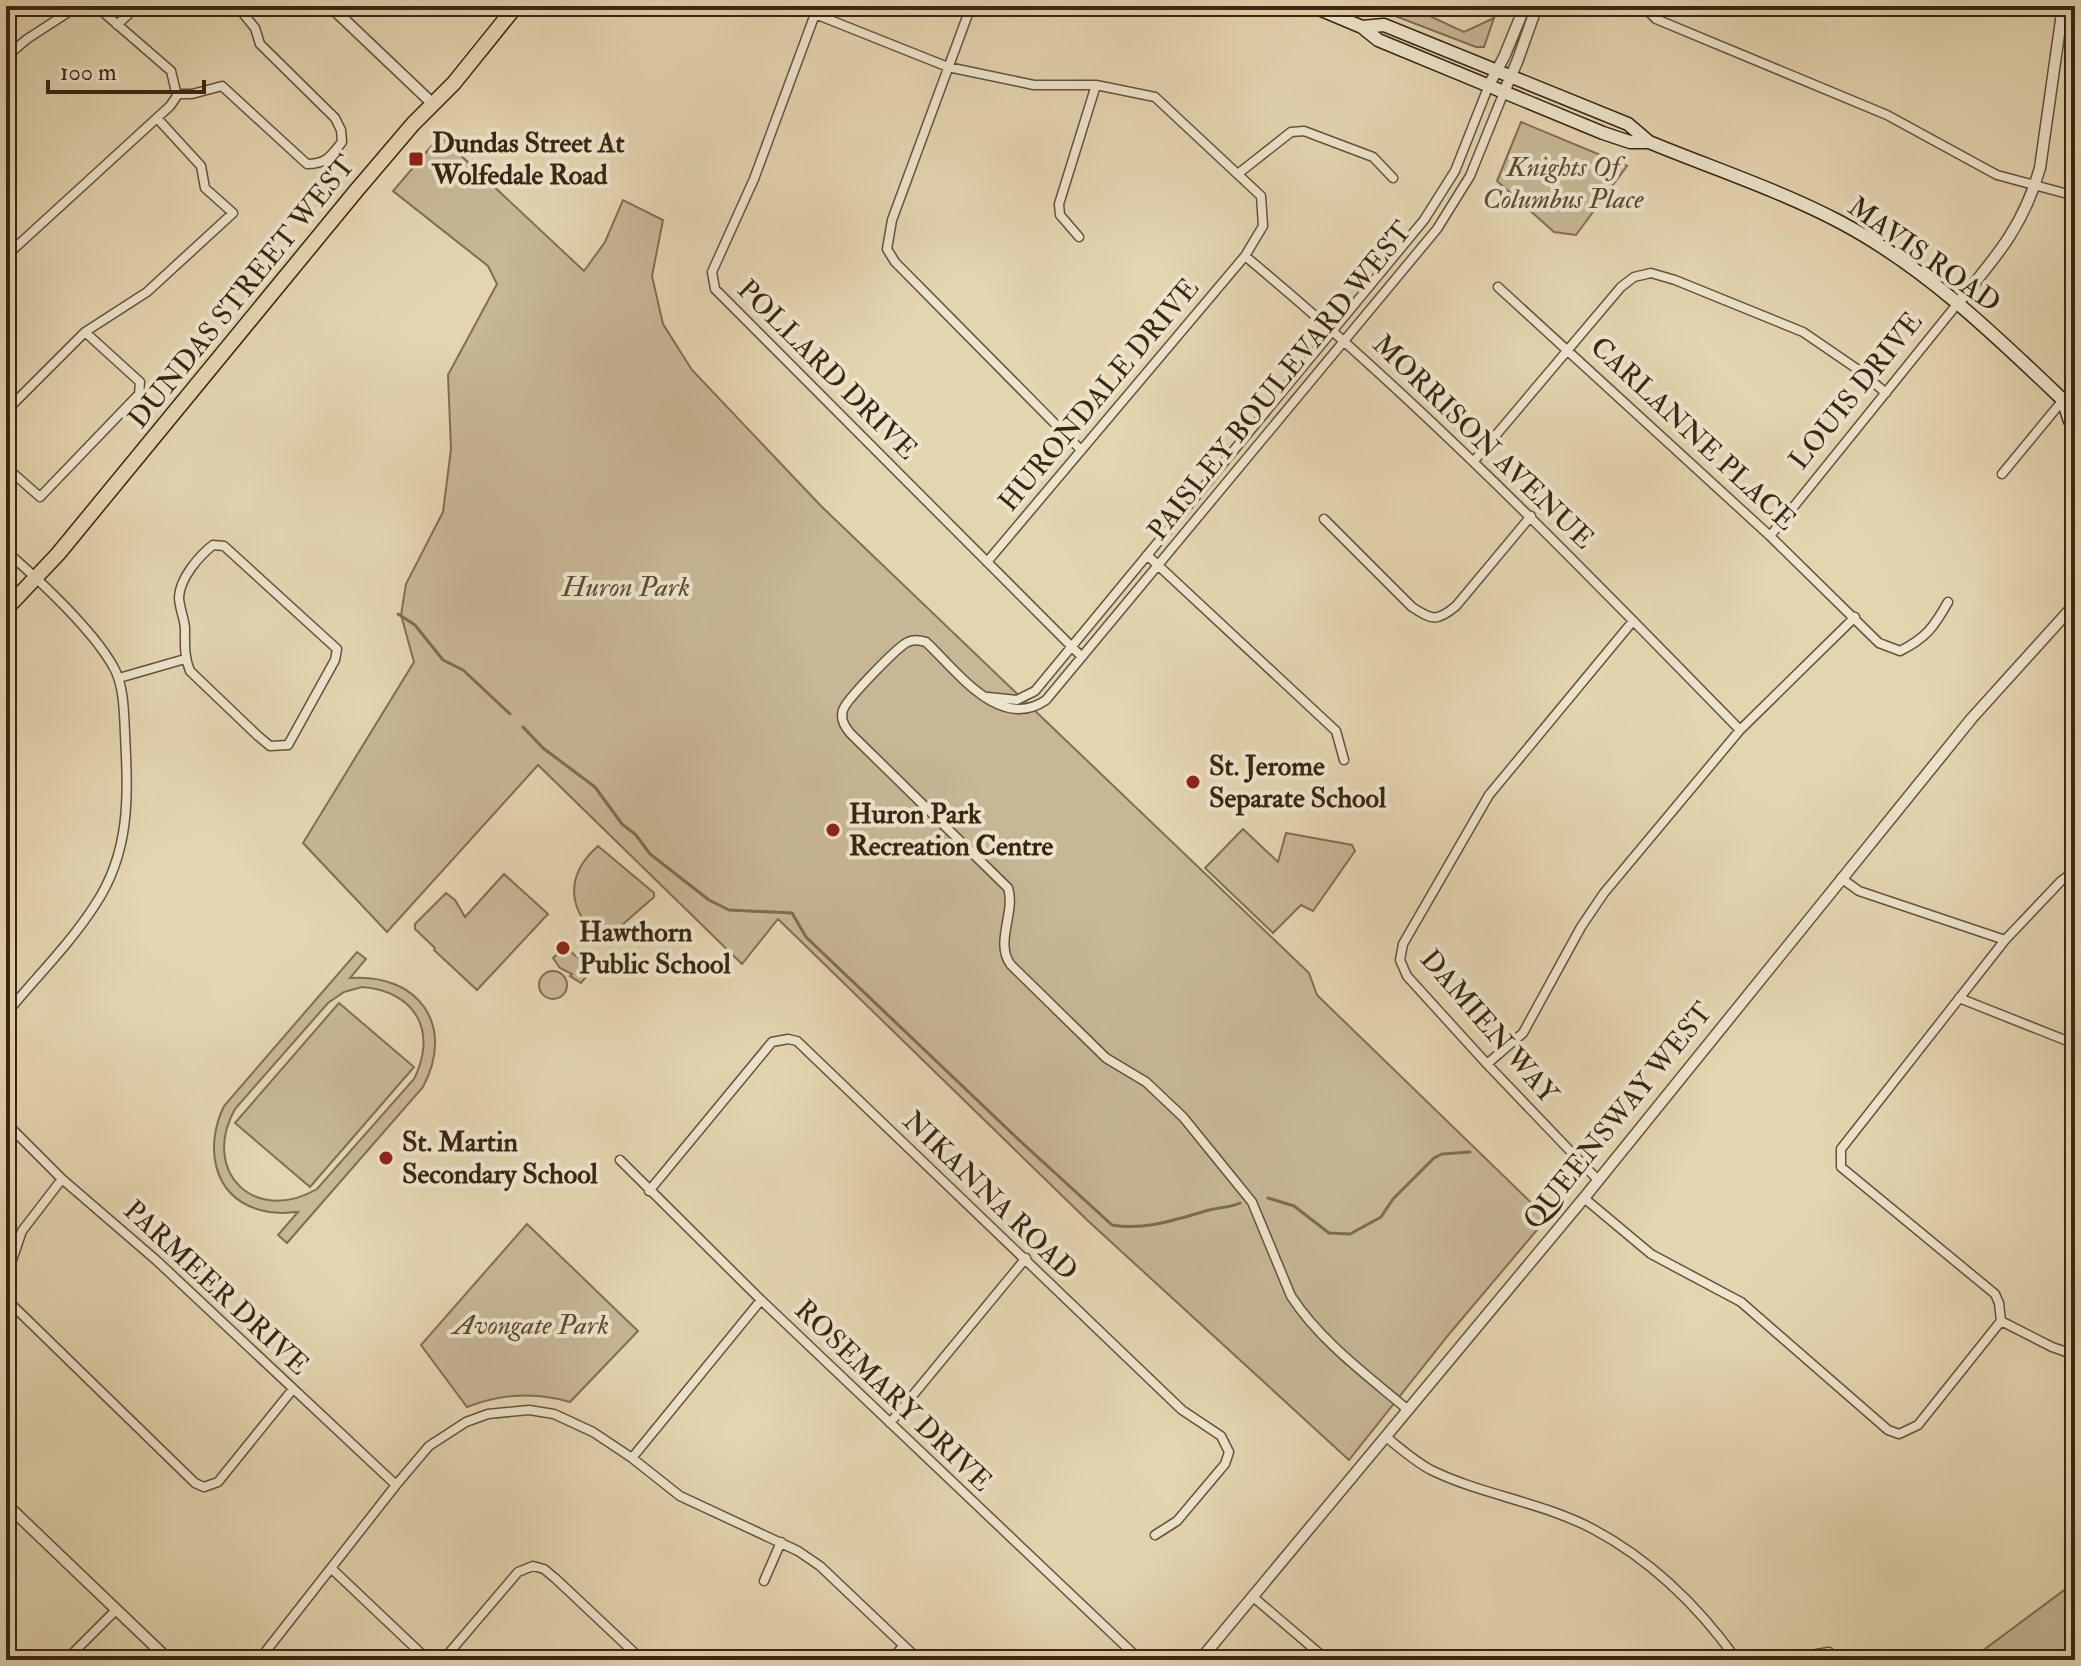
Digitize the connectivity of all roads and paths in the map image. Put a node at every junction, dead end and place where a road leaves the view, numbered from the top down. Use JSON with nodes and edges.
{"nodes":[{"id":1,"x":78,"y":6,"type":"edge"},
{"id":2,"x":96,"y":6,"type":"edge"},
{"id":3,"x":137,"y":6,"type":"edge"},
{"id":4,"x":237,"y":6,"type":"edge"},
{"id":5,"x":330,"y":6,"type":"edge"},
{"id":6,"x":516,"y":6,"type":"edge"},
{"id":7,"x":971,"y":6,"type":"edge"},
{"id":8,"x":1312,"y":6,"type":"edge"},
{"id":9,"x":1525,"y":6,"type":"edge"},
{"id":10,"x":1537,"y":6,"type":"edge"},
{"id":11,"x":1648,"y":6,"type":"edge"},
{"id":12,"x":2063,"y":6,"type":"edge"},
{"id":13,"x":817,"y":10,"type":"edge"},
{"id":14,"x":117,"y":25,"type":"junction"},
{"id":15,"x":1362,"y":27,"type":"junction"},
{"id":16,"x":6,"y":57,"type":"edge"},
{"id":17,"x":948,"y":67,"type":"junction"},
{"id":18,"x":1497,"y":70,"type":"junction"},
{"id":19,"x":1510,"y":76,"type":"junction"},
{"id":20,"x":1096,"y":85,"type":"junction"},
{"id":21,"x":1489,"y":85,"type":"junction"},
{"id":22,"x":1504,"y":92,"type":"junction"},
{"id":23,"x":177,"y":94,"type":"junction"},
{"id":24,"x":433,"y":104,"type":"junction"},
{"id":25,"x":157,"y":118,"type":"junction"},
{"id":26,"x":1649,"y":142,"type":"junction"},
{"id":27,"x":1239,"y":173,"type":"junction"},
{"id":28,"x":1393,"y":178,"type":"dead end"},
{"id":29,"x":2035,"y":185,"type":"junction"},
{"id":30,"x":2075,"y":196,"type":"edge"},
{"id":31,"x":1079,"y":237,"type":"dead end"},
{"id":32,"x":6,"y":256,"type":"edge"},
{"id":33,"x":1245,"y":256,"type":"junction"},
{"id":34,"x":1498,"y":287,"type":"dead end"},
{"id":35,"x":1958,"y":303,"type":"junction"},
{"id":36,"x":1333,"y":329,"type":"junction"},
{"id":37,"x":85,"y":332,"type":"junction"},
{"id":38,"x":1344,"y":340,"type":"junction"},
{"id":39,"x":1570,"y":350,"type":"junction"},
{"id":40,"x":1886,"y":393,"type":"junction"},
{"id":41,"x":2069,"y":402,"type":"edge"},
{"id":42,"x":6,"y":411,"type":"edge"},
{"id":43,"x":2075,"y":426,"type":"edge"},
{"id":44,"x":1080,"y":449,"type":"junction"},
{"id":45,"x":1474,"y":461,"type":"junction"},
{"id":46,"x":6,"y":467,"type":"edge"},
{"id":47,"x":2002,"y":474,"type":"dead end"},
{"id":48,"x":1531,"y":516,"type":"junction"},
{"id":49,"x":1324,"y":519,"type":"dead end"},
{"id":50,"x":1770,"y":536,"type":"junction"},
{"id":51,"x":6,"y":551,"type":"edge"},
{"id":52,"x":1147,"y":555,"type":"junction"},
{"id":53,"x":987,"y":562,"type":"junction"},
{"id":54,"x":1159,"y":566,"type":"junction"},
{"id":55,"x":34,"y":579,"type":"junction"},
{"id":56,"x":1948,"y":602,"type":"dead end"},
{"id":57,"x":2075,"y":604,"type":"edge"},
{"id":58,"x":6,"y":609,"type":"edge"},
{"id":59,"x":1855,"y":617,"type":"junction"},
{"id":60,"x":1633,"y":621,"type":"junction"},
{"id":61,"x":1071,"y":647,"type":"junction"},
{"id":62,"x":1082,"y":657,"type":"junction"},
{"id":63,"x":185,"y":659,"type":"junction"},
{"id":64,"x":119,"y":678,"type":"junction"},
{"id":65,"x":985,"y":696,"type":"junction"},
{"id":66,"x":1740,"y":730,"type":"junction"},
{"id":67,"x":1344,"y":760,"type":"dead end"},
{"id":68,"x":2075,"y":871,"type":"edge"},
{"id":69,"x":1841,"y":878,"type":"junction"},
{"id":70,"x":2005,"y":940,"type":"junction"},
{"id":71,"x":1959,"y":998,"type":"junction"},
{"id":72,"x":6,"y":1014,"type":"edge"},
{"id":73,"x":2075,"y":1044,"type":"edge"},
{"id":74,"x":1487,"y":1064,"type":"junction"},
{"id":75,"x":6,"y":1123,"type":"edge"},
{"id":76,"x":620,"y":1160,"type":"dead end"},
{"id":77,"x":62,"y":1179,"type":"junction"},
{"id":78,"x":1598,"y":1180,"type":"junction"},
{"id":79,"x":649,"y":1191,"type":"junction"},
{"id":80,"x":1584,"y":1198,"type":"junction"},
{"id":81,"x":1026,"y":1258,"type":"junction"},
{"id":82,"x":6,"y":1278,"type":"edge"},
{"id":83,"x":6,"y":1295,"type":"edge"},
{"id":84,"x":761,"y":1300,"type":"junction"},
{"id":85,"x":2001,"y":1321,"type":"junction"},
{"id":86,"x":2075,"y":1355,"type":"edge"},
{"id":87,"x":293,"y":1389,"type":"junction"},
{"id":88,"x":1408,"y":1410,"type":"junction"},
{"id":89,"x":890,"y":1423,"type":"junction"},
{"id":90,"x":1386,"y":1437,"type":"junction"},
{"id":91,"x":632,"y":1458,"type":"junction"},
{"id":92,"x":396,"y":1485,"type":"junction"},
{"id":93,"x":6,"y":1504,"type":"edge"},
{"id":94,"x":1155,"y":1535,"type":"dead end"},
{"id":95,"x":781,"y":1542,"type":"junction"},
{"id":96,"x":332,"y":1569,"type":"junction"},
{"id":97,"x":764,"y":1581,"type":"dead end"},
{"id":98,"x":1252,"y":1596,"type":"junction"},
{"id":99,"x":116,"y":1610,"type":"junction"},
{"id":100,"x":903,"y":1646,"type":"junction"},
{"id":101,"x":66,"y":1660,"type":"edge"},
{"id":102,"x":169,"y":1660,"type":"edge"},
{"id":103,"x":259,"y":1660,"type":"edge"},
{"id":104,"x":428,"y":1660,"type":"edge"},
{"id":105,"x":443,"y":1660,"type":"edge"},
{"id":106,"x":642,"y":1660,"type":"edge"},
{"id":107,"x":891,"y":1660,"type":"edge"},
{"id":108,"x":919,"y":1660,"type":"edge"},
{"id":109,"x":1140,"y":1660,"type":"edge"},
{"id":110,"x":1200,"y":1660,"type":"edge"},
{"id":111,"x":1327,"y":1660,"type":"edge"},
{"id":112,"x":1737,"y":1660,"type":"edge"},
{"id":113,"x":1804,"y":1660,"type":"edge"},
{"id":114,"x":1830,"y":1660,"type":"edge"}],
"edges":[{"from":1,"to":16,"type":"street"},
{"from":2,"to":14,"type":"street"},
{"from":3,"to":14,"type":"street"},
{"from":4,"to":23,"type":"street"},
{"from":5,"to":24,"type":"street"},
{"from":6,"to":24,"type":"main road","name":"DUNDAS STREET WEST"},
{"from":7,"to":17,"type":"street"},
{"from":8,"to":15,"type":"main road","name":"MAVIS ROAD"},
{"from":9,"to":18,"type":"street","name":"PAISLEY BOULEVARD WEST"},
{"from":10,"to":19,"type":"street","name":"PAISLEY BOULEVARD WEST"},
{"from":11,"to":29,"type":"street"},
{"from":12,"to":29,"type":"street","name":"LOUIS DRIVE"},
{"from":13,"to":17,"type":"street"},
{"from":13,"to":53,"type":"street","name":"POLLARD DRIVE"},
{"from":14,"to":23,"type":"street"},
{"from":15,"to":18,"type":"main road","name":"MAVIS ROAD"},
{"from":15,"to":21,"type":"main road","name":"MAVIS ROAD"},
{"from":17,"to":20,"type":"street"},
{"from":17,"to":44,"type":"street"},
{"from":18,"to":19,"type":"main road","name":"MAVIS ROAD"},
{"from":18,"to":21,"type":"street","name":"PAISLEY BOULEVARD WEST"},
{"from":19,"to":22,"type":"street","name":"PAISLEY BOULEVARD WEST"},
{"from":19,"to":26,"type":"main road","name":"MAVIS ROAD"},
{"from":20,"to":27,"type":"street"},
{"from":20,"to":31,"type":"street"},
{"from":21,"to":22,"type":"main road","name":"MAVIS ROAD"},
{"from":21,"to":36,"type":"street","name":"PAISLEY BOULEVARD WEST"},
{"from":22,"to":26,"type":"main road","name":"MAVIS ROAD"},
{"from":22,"to":38,"type":"street","name":"PAISLEY BOULEVARD WEST"},
{"from":23,"to":25,"type":"street"},
{"from":24,"to":55,"type":"main road","name":"DUNDAS STREET WEST"},
{"from":25,"to":32,"type":"street"},
{"from":25,"to":37,"type":"street"},
{"from":26,"to":35,"type":"main road","name":"MAVIS ROAD"},
{"from":27,"to":28,"type":"street"},
{"from":27,"to":33,"type":"street"},
{"from":29,"to":30,"type":"street"},
{"from":29,"to":35,"type":"street","name":"LOUIS DRIVE"},
{"from":33,"to":36,"type":"street","name":"MORRISON AVENUE"},
{"from":33,"to":44,"type":"street","name":"HURONDALE DRIVE"},
{"from":34,"to":39,"type":"street","name":"CARLANNE PLACE"},
{"from":35,"to":40,"type":"street","name":"LOUIS DRIVE"},
{"from":35,"to":41,"type":"main road","name":"MAVIS ROAD"},
{"from":36,"to":38,"type":"street","name":"MORRISON AVENUE"},
{"from":36,"to":52,"type":"street","name":"PAISLEY BOULEVARD WEST"},
{"from":37,"to":42,"type":"street"},
{"from":37,"to":46,"type":"street"},
{"from":38,"to":45,"type":"street","name":"MORRISON AVENUE"},
{"from":38,"to":54,"type":"street","name":"PAISLEY BOULEVARD WEST"},
{"from":39,"to":40,"type":"street"},
{"from":39,"to":45,"type":"street"},
{"from":39,"to":50,"type":"street","name":"CARLANNE PLACE"},
{"from":40,"to":50,"type":"street","name":"LOUIS DRIVE"},
{"from":41,"to":43,"type":"main road","name":"MAVIS ROAD"},
{"from":41,"to":47,"type":"street"},
{"from":44,"to":53,"type":"street","name":"HURONDALE DRIVE"},
{"from":45,"to":48,"type":"street","name":"MORRISON AVENUE"},
{"from":48,"to":49,"type":"street"},
{"from":48,"to":60,"type":"street","name":"MORRISON AVENUE"},
{"from":50,"to":59,"type":"street","name":"CARLANNE PLACE"},
{"from":51,"to":55,"type":"street"},
{"from":52,"to":54,"type":"street"},
{"from":52,"to":61,"type":"street","name":"PAISLEY BOULEVARD WEST"},
{"from":53,"to":61,"type":"street","name":"POLLARD DRIVE"},
{"from":54,"to":62,"type":"street","name":"PAISLEY BOULEVARD WEST"},
{"from":54,"to":67,"type":"street"},
{"from":55,"to":58,"type":"main road","name":"DUNDAS STREET WEST"},
{"from":55,"to":64,"type":"street"},
{"from":56,"to":59,"type":"street","name":"CARLANNE PLACE"},
{"from":57,"to":69,"type":"street","name":"QUEENSWAY WEST"},
{"from":59,"to":66,"type":"street"},
{"from":60,"to":66,"type":"street","name":"MORRISON AVENUE"},
{"from":60,"to":74,"type":"street","name":"DAMIEN WAY"},
{"from":61,"to":62,"type":"street","name":"POLLARD DRIVE"},
{"from":61,"to":65,"type":"street","name":"PAISLEY BOULEVARD WEST"},
{"from":62,"to":65,"type":"street","name":"PAISLEY BOULEVARD WEST"},
{"from":63,"to":63,"type":"street"},
{"from":63,"to":64,"type":"street"},
{"from":64,"to":72,"type":"street"},
{"from":65,"to":88,"type":"street","name":"PAISLEY BOULEVARD WEST"},
{"from":66,"to":74,"type":"street"},
{"from":68,"to":70,"type":"street"},
{"from":69,"to":70,"type":"street"},
{"from":69,"to":78,"type":"street","name":"QUEENSWAY WEST"},
{"from":70,"to":71,"type":"street"},
{"from":71,"to":73,"type":"street"},
{"from":71,"to":85,"type":"street"},
{"from":74,"to":78,"type":"street","name":"DAMIEN WAY"},
{"from":75,"to":77,"type":"street","name":"PARMEER DRIVE"},
{"from":76,"to":79,"type":"street","name":"ROSEMARY DRIVE"},
{"from":77,"to":82,"type":"street"},
{"from":77,"to":87,"type":"street","name":"PARMEER DRIVE"},
{"from":78,"to":80,"type":"street","name":"QUEENSWAY WEST"},
{"from":79,"to":81,"type":"street","name":"NIKANNA ROAD"},
{"from":79,"to":84,"type":"street","name":"ROSEMARY DRIVE"},
{"from":80,"to":85,"type":"street"},
{"from":80,"to":88,"type":"street","name":"QUEENSWAY WEST"},
{"from":81,"to":89,"type":"street"},
{"from":81,"to":94,"type":"street","name":"NIKANNA ROAD"},
{"from":83,"to":87,"type":"street"},
{"from":84,"to":89,"type":"street","name":"ROSEMARY DRIVE"},
{"from":84,"to":91,"type":"street"},
{"from":85,"to":86,"type":"street"},
{"from":87,"to":92,"type":"street","name":"PARMEER DRIVE"},
{"from":88,"to":90,"type":"street","name":"QUEENSWAY WEST"},
{"from":89,"to":109,"type":"street","name":"ROSEMARY DRIVE"},
{"from":90,"to":98,"type":"street","name":"QUEENSWAY WEST"},
{"from":90,"to":112,"type":"street"},
{"from":91,"to":92,"type":"street"},
{"from":91,"to":95,"type":"street"},
{"from":92,"to":96,"type":"street"},
{"from":93,"to":99,"type":"street"},
{"from":95,"to":97,"type":"street"},
{"from":95,"to":100,"type":"street"},
{"from":96,"to":103,"type":"street"},
{"from":96,"to":104,"type":"street"},
{"from":98,"to":110,"type":"street","name":"QUEENSWAY WEST"},
{"from":98,"to":111,"type":"street"},
{"from":99,"to":101,"type":"street"},
{"from":99,"to":102,"type":"street"},
{"from":100,"to":107,"type":"street"},
{"from":100,"to":108,"type":"street"},
{"from":105,"to":106,"type":"street"},
{"from":113,"to":114,"type":"street"}]}
